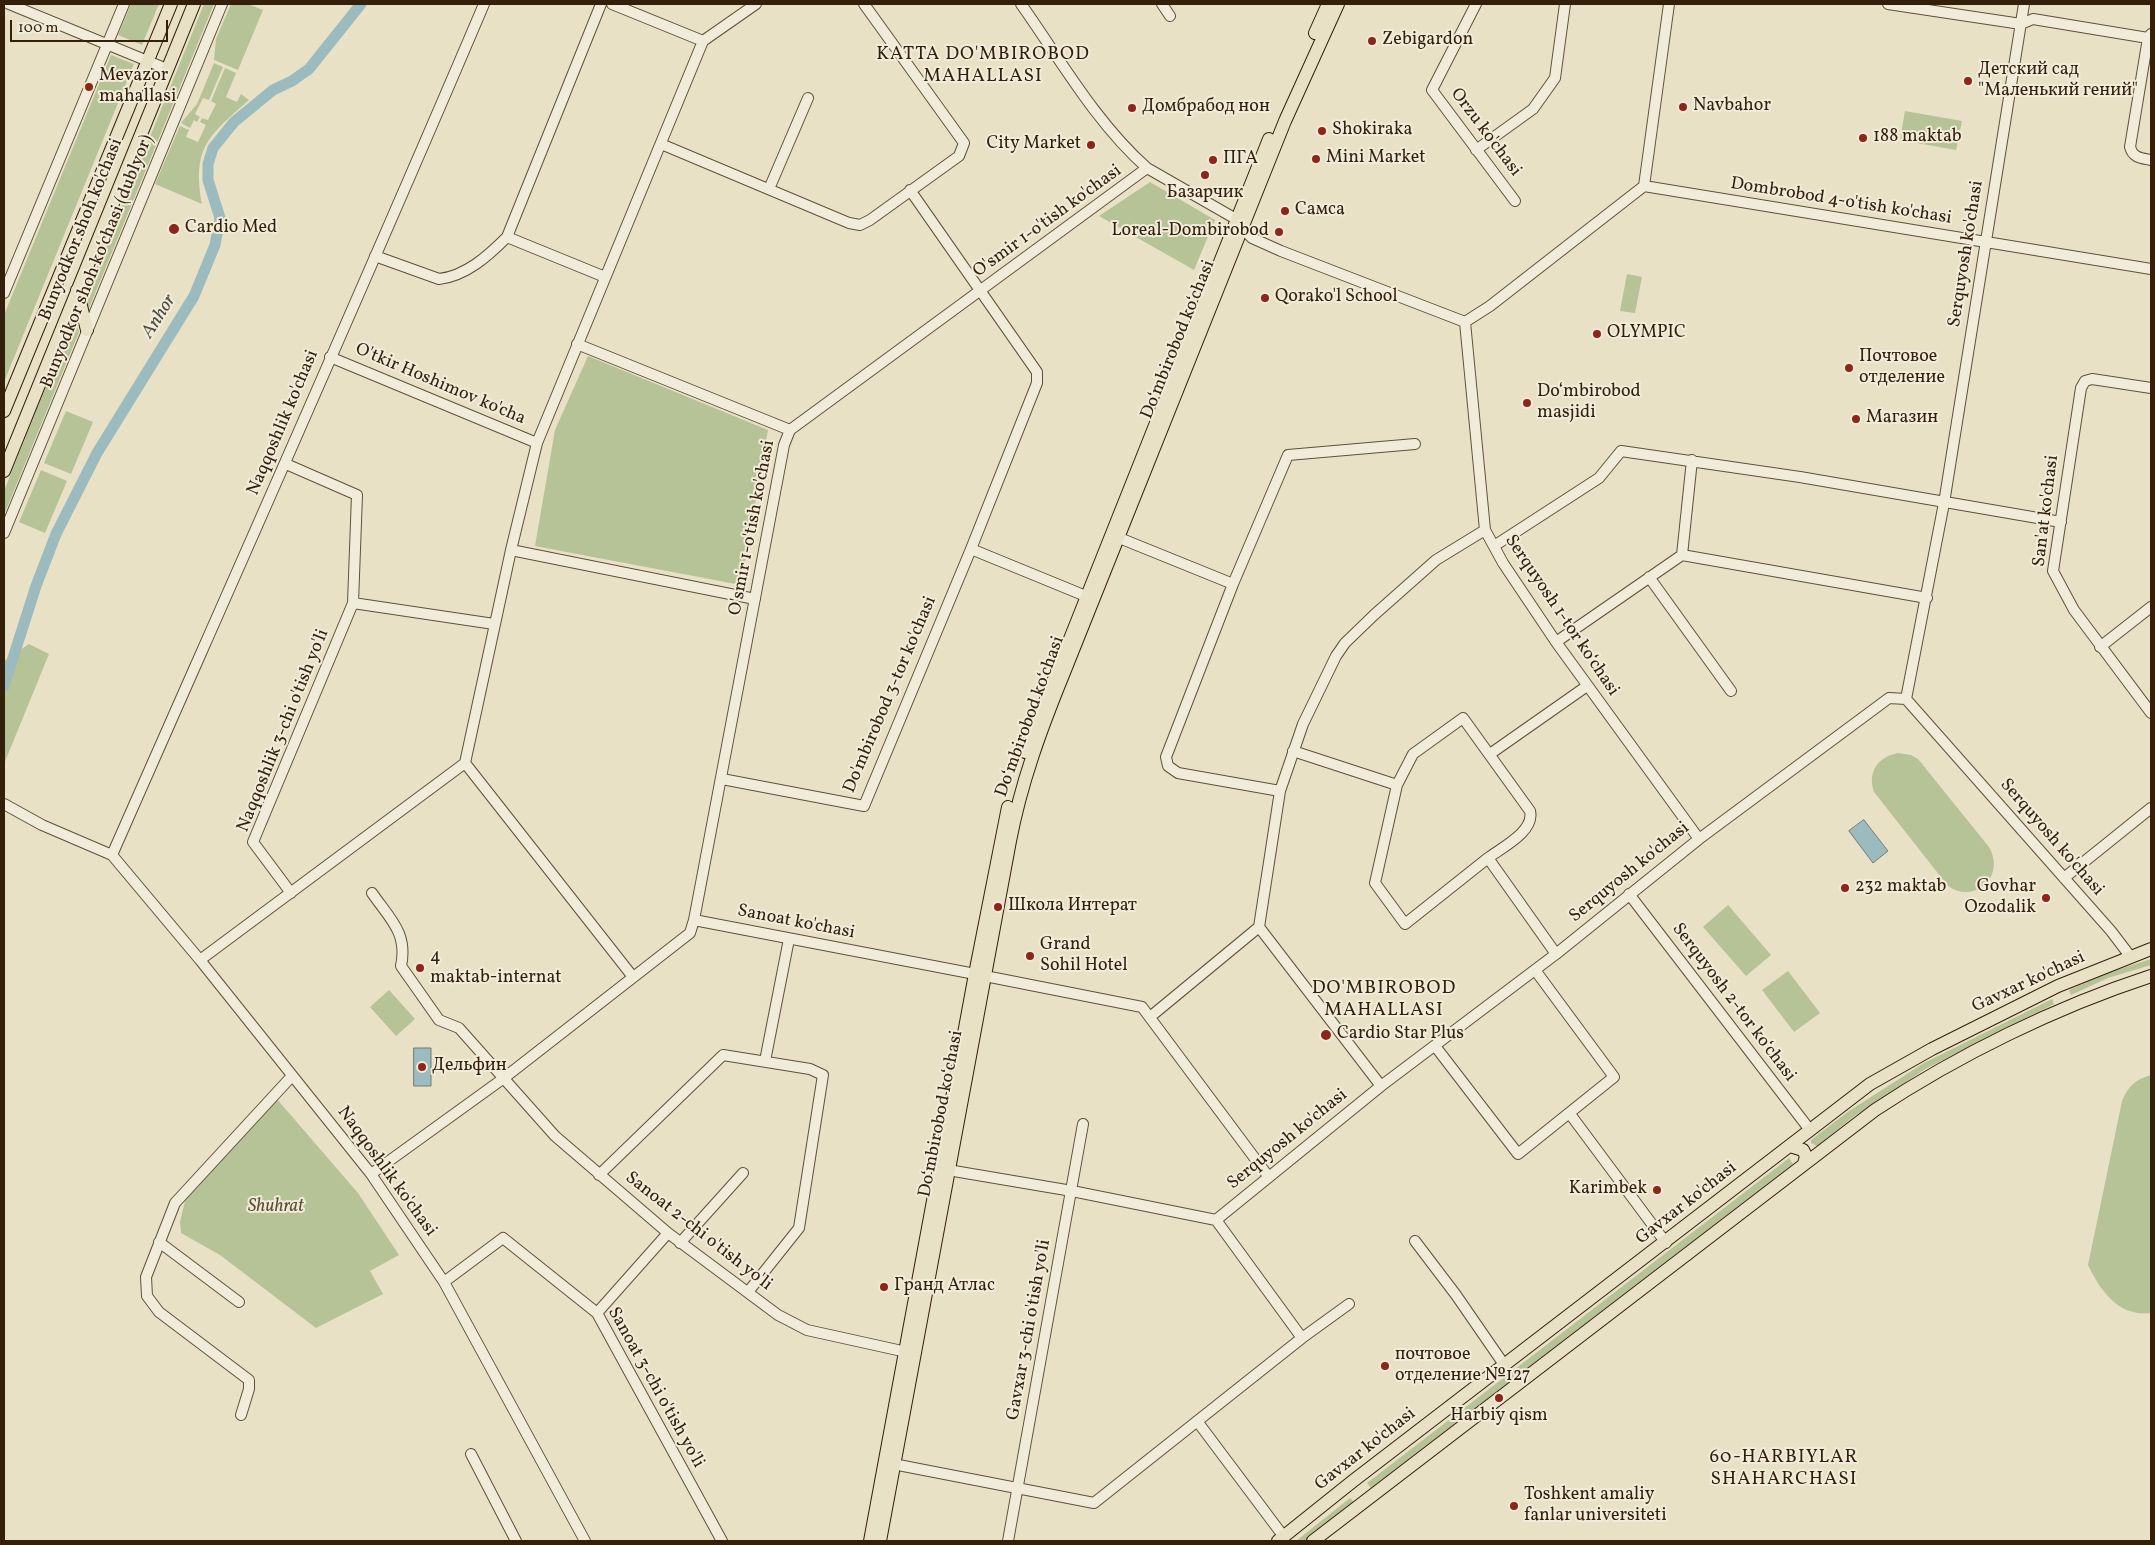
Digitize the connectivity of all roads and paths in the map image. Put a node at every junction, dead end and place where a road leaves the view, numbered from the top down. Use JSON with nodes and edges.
{"nodes":[{"id":1,"x":9,"y":4,"type":"edge"},
{"id":2,"x":124,"y":4,"type":"edge"},
{"id":3,"x":171,"y":4,"type":"edge"},
{"id":4,"x":194,"y":4,"type":"edge"},
{"id":5,"x":222,"y":4,"type":"edge"},
{"id":6,"x":484,"y":4,"type":"edge"},
{"id":7,"x":601,"y":4,"type":"edge"},
{"id":8,"x":612,"y":4,"type":"edge"},
{"id":9,"x":756,"y":4,"type":"edge"},
{"id":10,"x":864,"y":4,"type":"edge"},
{"id":11,"x":1021,"y":4,"type":"edge"},
{"id":12,"x":1162,"y":4,"type":"edge"},
{"id":13,"x":1328,"y":4,"type":"edge"},
{"id":14,"x":1338,"y":4,"type":"edge"},
{"id":15,"x":1476,"y":4,"type":"edge"},
{"id":16,"x":1565,"y":4,"type":"edge"},
{"id":17,"x":1669,"y":4,"type":"edge"},
{"id":18,"x":1888,"y":4,"type":"edge"},
{"id":19,"x":2024,"y":4,"type":"edge"},
{"id":20,"x":1170,"y":16,"type":"dead end"},
{"id":21,"x":2021,"y":24,"type":"junction"},
{"id":22,"x":2150,"y":36,"type":"edge"},
{"id":23,"x":703,"y":41,"type":"junction"},
{"id":24,"x":107,"y":44,"type":"junction"},
{"id":25,"x":148,"y":61,"type":"junction"},
{"id":26,"x":167,"y":69,"type":"junction"},
{"id":27,"x":808,"y":98,"type":"dead end"},
{"id":28,"x":660,"y":144,"type":"junction"},
{"id":29,"x":1476,"y":150,"type":"junction"},
{"id":30,"x":2151,"y":160,"type":"edge"},
{"id":31,"x":1147,"y":168,"type":"junction"},
{"id":32,"x":1644,"y":186,"type":"junction"},
{"id":33,"x":768,"y":189,"type":"junction"},
{"id":34,"x":910,"y":190,"type":"junction"},
{"id":35,"x":1516,"y":201,"type":"dead end"},
{"id":36,"x":1242,"y":227,"type":"junction"},
{"id":37,"x":506,"y":237,"type":"junction"},
{"id":38,"x":1986,"y":242,"type":"junction"},
{"id":39,"x":375,"y":256,"type":"junction"},
{"id":40,"x":2151,"y":269,"type":"edge"},
{"id":41,"x":605,"y":277,"type":"junction"},
{"id":42,"x":77,"y":290,"type":"junction"},
{"id":43,"x":982,"y":291,"type":"junction"},
{"id":44,"x":4,"y":293,"type":"edge"},
{"id":45,"x":1465,"y":322,"type":"junction"},
{"id":46,"x":87,"y":330,"type":"junction"},
{"id":47,"x":577,"y":344,"type":"junction"},
{"id":48,"x":330,"y":357,"type":"junction"},
{"id":49,"x":2151,"y":388,"type":"edge"},
{"id":50,"x":4,"y":411,"type":"edge"},
{"id":51,"x":790,"y":430,"type":"junction"},
{"id":52,"x":537,"y":443,"type":"junction"},
{"id":53,"x":1414,"y":444,"type":"dead end"},
{"id":54,"x":1692,"y":460,"type":"junction"},
{"id":55,"x":286,"y":464,"type":"junction"},
{"id":56,"x":4,"y":471,"type":"edge"},
{"id":57,"x":1944,"y":503,"type":"junction"},
{"id":58,"x":2061,"y":522,"type":"junction"},
{"id":59,"x":1485,"y":530,"type":"junction"},
{"id":60,"x":4,"y":534,"type":"edge"},
{"id":61,"x":1115,"y":537,"type":"junction"},
{"id":62,"x":1494,"y":546,"type":"junction"},
{"id":63,"x":971,"y":549,"type":"junction"},
{"id":64,"x":511,"y":550,"type":"junction"},
{"id":65,"x":1682,"y":555,"type":"junction"},
{"id":66,"x":1649,"y":576,"type":"junction"},
{"id":67,"x":1233,"y":584,"type":"junction"},
{"id":68,"x":1090,"y":597,"type":"junction"},
{"id":69,"x":1927,"y":598,"type":"junction"},
{"id":70,"x":754,"y":599,"type":"junction"},
{"id":71,"x":353,"y":603,"type":"junction"},
{"id":72,"x":2151,"y":607,"type":"edge"},
{"id":73,"x":494,"y":624,"type":"junction"},
{"id":74,"x":1556,"y":642,"type":"junction"},
{"id":75,"x":2100,"y":647,"type":"junction"},
{"id":76,"x":1587,"y":686,"type":"junction"},
{"id":77,"x":1731,"y":691,"type":"dead end"},
{"id":78,"x":1906,"y":699,"type":"junction"},
{"id":79,"x":2151,"y":713,"type":"edge"},
{"id":80,"x":1293,"y":751,"type":"junction"},
{"id":81,"x":1490,"y":754,"type":"junction"},
{"id":82,"x":465,"y":763,"type":"junction"},
{"id":83,"x":722,"y":779,"type":"junction"},
{"id":84,"x":1397,"y":785,"type":"junction"},
{"id":85,"x":1280,"y":791,"type":"junction"},
{"id":86,"x":4,"y":804,"type":"edge"},
{"id":87,"x":2151,"y":808,"type":"edge"},
{"id":88,"x":1699,"y":839,"type":"junction"},
{"id":89,"x":112,"y":855,"type":"junction"},
{"id":90,"x":1488,"y":858,"type":"junction"},
{"id":91,"x":2064,"y":878,"type":"junction"},
{"id":92,"x":291,"y":893,"type":"junction"},
{"id":93,"x":372,"y":893,"type":"dead end"},
{"id":94,"x":1629,"y":894,"type":"junction"},
{"id":95,"x":694,"y":920,"type":"junction"},
{"id":96,"x":1259,"y":927,"type":"junction"},
{"id":97,"x":789,"y":939,"type":"junction"},
{"id":98,"x":2151,"y":949,"type":"edge"},
{"id":99,"x":1556,"y":954,"type":"junction"},
{"id":100,"x":2130,"y":956,"type":"junction"},
{"id":101,"x":200,"y":960,"type":"junction"},
{"id":102,"x":1535,"y":970,"type":"junction"},
{"id":103,"x":980,"y":975,"type":"junction"},
{"id":104,"x":2151,"y":976,"type":"edge"},
{"id":105,"x":633,"y":977,"type":"junction"},
{"id":106,"x":2058,"y":986,"type":"junction"},
{"id":107,"x":2070,"y":1006,"type":"junction"},
{"id":108,"x":1150,"y":1017,"type":"junction"},
{"id":109,"x":1435,"y":1046,"type":"junction"},
{"id":110,"x":765,"y":1061,"type":"junction"},
{"id":111,"x":500,"y":1075,"type":"junction"},
{"id":112,"x":292,"y":1076,"type":"junction"},
{"id":113,"x":1381,"y":1086,"type":"junction"},
{"id":114,"x":1570,"y":1114,"type":"junction"},
{"id":115,"x":1083,"y":1124,"type":"dead end"},
{"id":116,"x":1810,"y":1130,"type":"junction"},
{"id":117,"x":1790,"y":1146,"type":"junction"},
{"id":118,"x":1804,"y":1164,"type":"junction"},
{"id":119,"x":944,"y":1170,"type":"junction"},
{"id":120,"x":742,"y":1173,"type":"dead end"},
{"id":121,"x":371,"y":1174,"type":"junction"},
{"id":122,"x":599,"y":1175,"type":"junction"},
{"id":123,"x":1268,"y":1176,"type":"junction"},
{"id":124,"x":1072,"y":1191,"type":"junction"},
{"id":125,"x":1216,"y":1220,"type":"junction"},
{"id":126,"x":668,"y":1233,"type":"junction"},
{"id":127,"x":1415,"y":1241,"type":"dead end"},
{"id":128,"x":160,"y":1242,"type":"junction"},
{"id":129,"x":680,"y":1243,"type":"junction"},
{"id":130,"x":1666,"y":1243,"type":"junction"},
{"id":131,"x":444,"y":1282,"type":"junction"},
{"id":132,"x":748,"y":1292,"type":"junction"},
{"id":133,"x":239,"y":1302,"type":"dead end"},
{"id":134,"x":1349,"y":1304,"type":"dead end"},
{"id":135,"x":597,"y":1313,"type":"junction"},
{"id":136,"x":1302,"y":1338,"type":"junction"},
{"id":137,"x":910,"y":1353,"type":"junction"},
{"id":138,"x":1504,"y":1366,"type":"junction"},
{"id":139,"x":241,"y":1415,"type":"dead end"},
{"id":140,"x":1197,"y":1421,"type":"junction"},
{"id":141,"x":471,"y":1454,"type":"dead end"},
{"id":142,"x":889,"y":1463,"type":"junction"},
{"id":143,"x":1353,"y":1481,"type":"junction"},
{"id":144,"x":1017,"y":1488,"type":"junction"},
{"id":145,"x":1368,"y":1499,"type":"junction"},
{"id":146,"x":1281,"y":1539,"type":"edge"},
{"id":147,"x":516,"y":1541,"type":"edge"},
{"id":148,"x":585,"y":1541,"type":"edge"},
{"id":149,"x":722,"y":1541,"type":"edge"},
{"id":150,"x":870,"y":1541,"type":"edge"},
{"id":151,"x":880,"y":1541,"type":"edge"},
{"id":152,"x":1008,"y":1541,"type":"edge"},
{"id":153,"x":1313,"y":1541,"type":"edge"}],
"edges":[{"from":1,"to":24,"type":"street"},
{"from":2,"to":24,"type":"street"},
{"from":3,"to":25,"type":"main road","name":"Bunyodkor shoh ko'chasi"},
{"from":4,"to":26,"type":"main road","name":"Bunyodkor shoh ko'chasi"},
{"from":5,"to":46,"type":"street","name":"Bunyodkor shoh koʻchasi (dublyor)"},
{"from":6,"to":39,"type":"street","name":"Naqqoshlik ko'chasi"},
{"from":7,"to":37,"type":"street"},
{"from":8,"to":23,"type":"street"},
{"from":9,"to":23,"type":"street"},
{"from":10,"to":34,"type":"street"},
{"from":11,"to":31,"type":"street"},
{"from":12,"to":20,"type":"street"},
{"from":13,"to":36,"type":"main road","name":"Doʻmbirobod koʻchasi"},
{"from":14,"to":36,"type":"main road","name":"Doʻmbirobod koʻchasi"},
{"from":15,"to":29,"type":"street","name":"Orzu ko'chasi"},
{"from":16,"to":29,"type":"street"},
{"from":17,"to":32,"type":"street"},
{"from":18,"to":21,"type":"street"},
{"from":19,"to":21,"type":"street","name":"Serquyosh ko'chasi"},
{"from":21,"to":22,"type":"street"},
{"from":21,"to":38,"type":"street","name":"Serquyosh ko'chasi"},
{"from":22,"to":30,"type":"street"},
{"from":23,"to":28,"type":"street"},
{"from":24,"to":25,"type":"street"},
{"from":24,"to":44,"type":"street"},
{"from":25,"to":26,"type":"street"},
{"from":25,"to":50,"type":"main road","name":"Bunyodkor shoh ko'chasi"},
{"from":26,"to":42,"type":"main road","name":"Bunyodkor shoh ko'chasi"},
{"from":27,"to":33,"type":"street"},
{"from":28,"to":33,"type":"street"},
{"from":28,"to":41,"type":"street"},
{"from":29,"to":35,"type":"street","name":"Orzu ko'chasi"},
{"from":31,"to":36,"type":"street"},
{"from":31,"to":43,"type":"street","name":"O'smir 1-o'tish ko'chasi"},
{"from":32,"to":38,"type":"street","name":"Dombrobod 4-o'tish ko'chasi"},
{"from":32,"to":45,"type":"street"},
{"from":33,"to":34,"type":"street"},
{"from":34,"to":43,"type":"street","name":"Do'mbirobod 3-tor ko'chasi"},
{"from":36,"to":45,"type":"street"},
{"from":36,"to":61,"type":"main road","name":"Doʻmbirobod koʻchasi"},
{"from":37,"to":39,"type":"street"},
{"from":37,"to":41,"type":"street"},
{"from":38,"to":40,"type":"street","name":"Dombrobod 4-o'tish ko'chasi"},
{"from":38,"to":57,"type":"street","name":"Serquyosh ko'chasi"},
{"from":39,"to":48,"type":"street","name":"Naqqoshlik ko'chasi"},
{"from":41,"to":47,"type":"street"},
{"from":42,"to":46,"type":"main road"},
{"from":42,"to":56,"type":"main road","name":"Bunyodkor shoh ko'chasi"},
{"from":43,"to":51,"type":"street","name":"O'smir 1-o'tish ko'chasi"},
{"from":43,"to":63,"type":"street","name":"Do'mbirobod 3-tor ko'chasi"},
{"from":45,"to":59,"type":"street","name":"Serquyosh 1-tor koʻchasi"},
{"from":46,"to":60,"type":"street","name":"Bunyodkor shoh koʻchasi (dublyor)"},
{"from":47,"to":51,"type":"street"},
{"from":47,"to":52,"type":"street"},
{"from":48,"to":52,"type":"street","name":"O'tkir Hoshimov ko'cha"},
{"from":48,"to":55,"type":"street","name":"Naqqoshlik ko'chasi"},
{"from":49,"to":58,"type":"street","name":"San'at ko'chasi"},
{"from":51,"to":70,"type":"street","name":"O'smir 1-o'tish ko'chasi"},
{"from":52,"to":64,"type":"street"},
{"from":53,"to":67,"type":"street"},
{"from":54,"to":57,"type":"street"},
{"from":54,"to":62,"type":"street"},
{"from":54,"to":65,"type":"street"},
{"from":55,"to":71,"type":"street","name":"Naqqoshlik 3-chi o'tish yo'li"},
{"from":55,"to":89,"type":"street","name":"Naqqoshlik ko'chasi"},
{"from":57,"to":58,"type":"street"},
{"from":57,"to":69,"type":"street","name":"Serquyosh ko'chasi"},
{"from":58,"to":75,"type":"street","name":"San'at ko'chasi"},
{"from":59,"to":62,"type":"street","name":"Serquyosh 1-tor koʻchasi"},
{"from":59,"to":80,"type":"street"},
{"from":61,"to":67,"type":"street"},
{"from":61,"to":68,"type":"main road","name":"Doʻmbirobod koʻchasi"},
{"from":62,"to":74,"type":"street","name":"Serquyosh 1-tor koʻchasi"},
{"from":63,"to":68,"type":"street"},
{"from":63,"to":83,"type":"street","name":"Do'mbirobod 3-tor ko'chasi"},
{"from":64,"to":70,"type":"street"},
{"from":64,"to":73,"type":"street"},
{"from":65,"to":66,"type":"street"},
{"from":65,"to":69,"type":"street"},
{"from":66,"to":74,"type":"street"},
{"from":66,"to":77,"type":"street"},
{"from":67,"to":85,"type":"street"},
{"from":68,"to":103,"type":"main road","name":"Doʻmbirobod koʻchasi"},
{"from":69,"to":78,"type":"street","name":"Serquyosh ko'chasi"},
{"from":70,"to":83,"type":"street","name":"O'smir 1-o'tish ko'chasi"},
{"from":71,"to":73,"type":"street"},
{"from":71,"to":92,"type":"street","name":"Naqqoshlik 3-chi o'tish yo'li"},
{"from":72,"to":75,"type":"street"},
{"from":73,"to":82,"type":"street"},
{"from":74,"to":76,"type":"street","name":"Serquyosh 1-tor koʻchasi"},
{"from":75,"to":79,"type":"street","name":"San'at ko'chasi"},
{"from":76,"to":81,"type":"street"},
{"from":76,"to":88,"type":"street","name":"Serquyosh 1-tor koʻchasi"},
{"from":78,"to":88,"type":"street","name":"Serquyosh ko'chasi"},
{"from":78,"to":91,"type":"street","name":"Serquyosh ko'chasi"},
{"from":80,"to":84,"type":"street"},
{"from":80,"to":85,"type":"street"},
{"from":81,"to":84,"type":"street"},
{"from":81,"to":90,"type":"street"},
{"from":82,"to":92,"type":"street"},
{"from":82,"to":105,"type":"street"},
{"from":83,"to":95,"type":"street","name":"O'smir 1-o'tish ko'chasi"},
{"from":84,"to":90,"type":"street"},
{"from":85,"to":96,"type":"street"},
{"from":86,"to":89,"type":"street","name":"Naqqoshlik ko'chasi"},
{"from":87,"to":91,"type":"street"},
{"from":88,"to":94,"type":"street","name":"Serquyosh ko'chasi"},
{"from":89,"to":101,"type":"street","name":"Naqqoshlik ko'chasi"},
{"from":90,"to":99,"type":"street"},
{"from":91,"to":100,"type":"street","name":"Serquyosh ko'chasi"},
{"from":92,"to":101,"type":"street"},
{"from":93,"to":111,"type":"street","name":"Sanoat 2-chi o'tish yo'li"},
{"from":94,"to":99,"type":"street","name":"Serquyosh ko'chasi"},
{"from":94,"to":116,"type":"street","name":"Serquyosh 2-tor koʻchasi"},
{"from":95,"to":97,"type":"street","name":"Sanoat ko'chasi"},
{"from":95,"to":105,"type":"street"},
{"from":96,"to":108,"type":"street"},
{"from":96,"to":113,"type":"street"},
{"from":97,"to":103,"type":"street","name":"Sanoat ko'chasi"},
{"from":97,"to":110,"type":"street"},
{"from":98,"to":100,"type":"main road","name":"Gavxar ko'chasi"},
{"from":99,"to":102,"type":"street","name":"Serquyosh ko'chasi"},
{"from":100,"to":106,"type":"main road","name":"Gavxar ko'chasi"},
{"from":101,"to":112,"type":"street","name":"Naqqoshlik ko'chasi"},
{"from":102,"to":109,"type":"street","name":"Serquyosh ko'chasi"},
{"from":102,"to":114,"type":"street"},
{"from":103,"to":108,"type":"street","name":"Sanoat ko'chasi"},
{"from":103,"to":119,"type":"main road","name":"Doʻmbirobod koʻchasi"},
{"from":104,"to":107,"type":"main road"},
{"from":105,"to":111,"type":"street"},
{"from":106,"to":107,"type":"main road"},
{"from":106,"to":116,"type":"main road","name":"Gavxar ko'chasi"},
{"from":107,"to":118,"type":"main road"},
{"from":108,"to":123,"type":"street"},
{"from":109,"to":113,"type":"street","name":"Serquyosh ko'chasi"},
{"from":109,"to":114,"type":"street"},
{"from":110,"to":122,"type":"street"},
{"from":110,"to":132,"type":"street"},
{"from":111,"to":121,"type":"street"},
{"from":111,"to":122,"type":"street","name":"Sanoat 2-chi o'tish yo'li"},
{"from":112,"to":121,"type":"street","name":"Naqqoshlik ko'chasi"},
{"from":112,"to":128,"type":"street"},
{"from":113,"to":123,"type":"street","name":"Serquyosh ko'chasi"},
{"from":114,"to":130,"type":"street"},
{"from":115,"to":124,"type":"street","name":"Gavxar 3-chi o'tish yo'li"},
{"from":116,"to":117,"type":"main road","name":"Gavxar ko'chasi"},
{"from":117,"to":118,"type":"main road"},
{"from":117,"to":130,"type":"main road","name":"Gavxar ko'chasi"},
{"from":118,"to":145,"type":"main road"},
{"from":119,"to":124,"type":"street"},
{"from":119,"to":137,"type":"main road","name":"Doʻmbirobod koʻchasi"},
{"from":120,"to":129,"type":"street"},
{"from":121,"to":131,"type":"street","name":"Naqqoshlik ko'chasi"},
{"from":122,"to":126,"type":"street","name":"Sanoat 2-chi o'tish yo'li"},
{"from":123,"to":125,"type":"street","name":"Serquyosh ko'chasi"},
{"from":124,"to":125,"type":"street"},
{"from":124,"to":144,"type":"street","name":"Gavxar 3-chi o'tish yo'li"},
{"from":125,"to":136,"type":"street"},
{"from":126,"to":129,"type":"street","name":"Sanoat 2-chi o'tish yo'li"},
{"from":126,"to":135,"type":"street"},
{"from":127,"to":138,"type":"street"},
{"from":128,"to":133,"type":"street"},
{"from":128,"to":139,"type":"street"},
{"from":129,"to":132,"type":"street","name":"Sanoat 2-chi o'tish yo'li"},
{"from":130,"to":138,"type":"main road","name":"Gavxar ko'chasi"},
{"from":131,"to":135,"type":"street","name":"Sanoat 3-chi o'tish yo'li"},
{"from":131,"to":148,"type":"street","name":"Naqqoshlik ko'chasi"},
{"from":132,"to":137,"type":"street","name":"Sanoat 2-chi o'tish yo'li"},
{"from":134,"to":136,"type":"street"},
{"from":135,"to":149,"type":"street","name":"Sanoat 3-chi o'tish yo'li"},
{"from":136,"to":140,"type":"street"},
{"from":137,"to":142,"type":"main road","name":"Doʻmbirobod koʻchasi"},
{"from":138,"to":143,"type":"main road","name":"Gavxar ko'chasi"},
{"from":140,"to":144,"type":"street"},
{"from":140,"to":146,"type":"street"},
{"from":141,"to":147,"type":"street"},
{"from":142,"to":144,"type":"street"},
{"from":142,"to":150,"type":"main road","name":"Doʻmbirobod koʻchasi"},
{"from":142,"to":151,"type":"main road","name":"Doʻmbirobod koʻchasi"},
{"from":143,"to":145,"type":"main road"},
{"from":143,"to":146,"type":"main road","name":"Gavxar ko'chasi"},
{"from":144,"to":152,"type":"street","name":"Gavxar 3-chi o'tish yo'li"},
{"from":145,"to":153,"type":"main road"}]}
